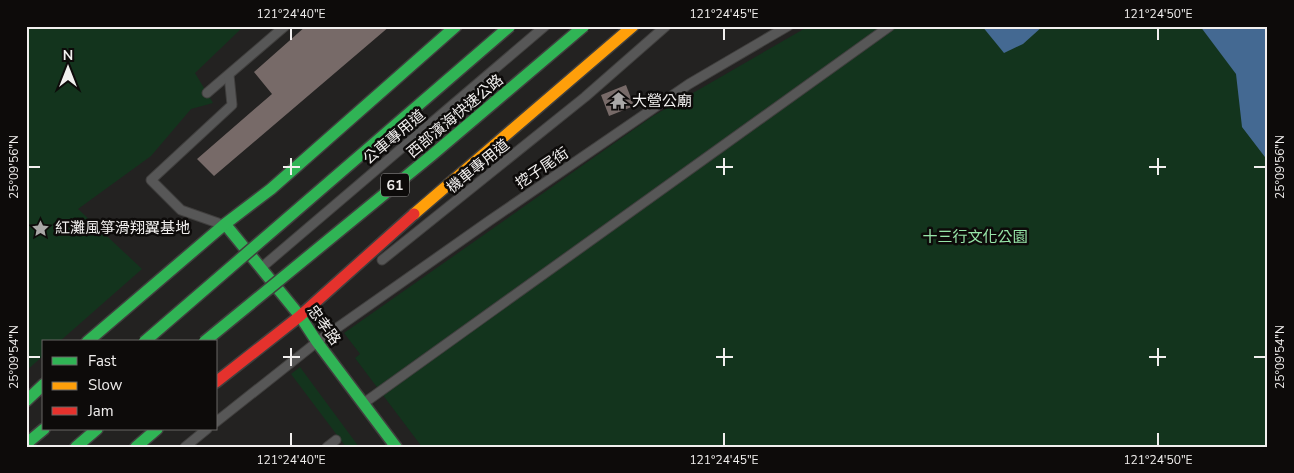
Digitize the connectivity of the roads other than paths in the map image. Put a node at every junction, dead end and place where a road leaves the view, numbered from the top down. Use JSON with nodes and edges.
{"nodes":[{"id":1,"x":285,"y":26,"type":"edge"},
{"id":2,"x":456,"y":26,"type":"edge"},
{"id":3,"x":510,"y":26,"type":"edge"},
{"id":4,"x":545,"y":26,"type":"edge"},
{"id":5,"x":584,"y":26,"type":"edge"},
{"id":6,"x":633,"y":26,"type":"edge"},
{"id":7,"x":666,"y":26,"type":"edge"},
{"id":8,"x":788,"y":26,"type":"edge"},
{"id":9,"x":890,"y":26,"type":"edge"},
{"id":10,"x":229,"y":75,"type":"junction"},
{"id":11,"x":207,"y":93,"type":"dead end"},
{"id":12,"x":259,"y":187,"type":"dead end"},
{"id":13,"x":225,"y":224,"type":"junction"},
{"id":14,"x":261,"y":268,"type":"junction"},
{"id":15,"x":372,"y":268,"type":"dead end"},
{"id":16,"x":334,"y":299,"type":"dead end"},
{"id":17,"x":300,"y":316,"type":"junction"},
{"id":18,"x":89,"y":340,"type":"edge"},
{"id":19,"x":146,"y":340,"type":"edge"},
{"id":20,"x":206,"y":340,"type":"edge"},
{"id":21,"x":317,"y":342,"type":"junction"},
{"id":22,"x":218,"y":380,"type":"edge"},
{"id":23,"x":42,"y":386,"type":"edge"},
{"id":24,"x":26,"y":401,"type":"edge"},
{"id":25,"x":363,"y":404,"type":"junction"},
{"id":26,"x":218,"y":420,"type":"edge"},
{"id":27,"x":43,"y":430,"type":"edge"},
{"id":28,"x":96,"y":430,"type":"edge"},
{"id":29,"x":156,"y":430,"type":"edge"},
{"id":30,"x":206,"y":430,"type":"edge"},
{"id":31,"x":336,"y":440,"type":"dead end"},
{"id":32,"x":26,"y":444,"type":"edge"},
{"id":33,"x":76,"y":447,"type":"edge"},
{"id":34,"x":136,"y":447,"type":"edge"},
{"id":35,"x":185,"y":447,"type":"edge"},
{"id":36,"x":327,"y":447,"type":"edge"},
{"id":37,"x":396,"y":447,"type":"edge"}],
"edges":[{"from":1,"to":10,"type":"lane"},
{"from":2,"to":13,"type":"main road"},
{"from":3,"to":19,"type":"main road","bridge":true},
{"from":4,"to":14,"type":"lane","name":"公車專用道"},
{"from":5,"to":20,"type":"main road","name":"西部濱海快速公路","number":"61","bridge":true},
{"from":6,"to":17,"type":"main road"},
{"from":7,"to":15,"type":"lane","name":"機車專用道"},
{"from":8,"to":21,"type":"lane","name":"挖子尾街"},
{"from":9,"to":25,"type":"lane"},
{"from":10,"to":11,"type":"lane"},
{"from":10,"to":13,"type":"lane"},
{"from":12,"to":13,"type":"lane"},
{"from":13,"to":14,"type":"main road","name":"忠孝路"},
{"from":13,"to":18,"type":"main road"},
{"from":14,"to":17,"type":"main road","name":"忠孝路"},
{"from":16,"to":17,"type":"lane"},
{"from":17,"to":21,"type":"main road","name":"忠孝路"},
{"from":17,"to":22,"type":"main road"},
{"from":21,"to":25,"type":"main road","name":"忠孝路"},
{"from":21,"to":26,"type":"lane","name":"挖子尾街"},
{"from":23,"to":24,"type":"main road"},
{"from":25,"to":37,"type":"main road","name":"忠孝路"},
{"from":27,"to":32,"type":"main road"},
{"from":28,"to":33,"type":"main road"},
{"from":29,"to":34,"type":"main road"},
{"from":30,"to":35,"type":"lane"},
{"from":31,"to":36,"type":"lane"}]}
